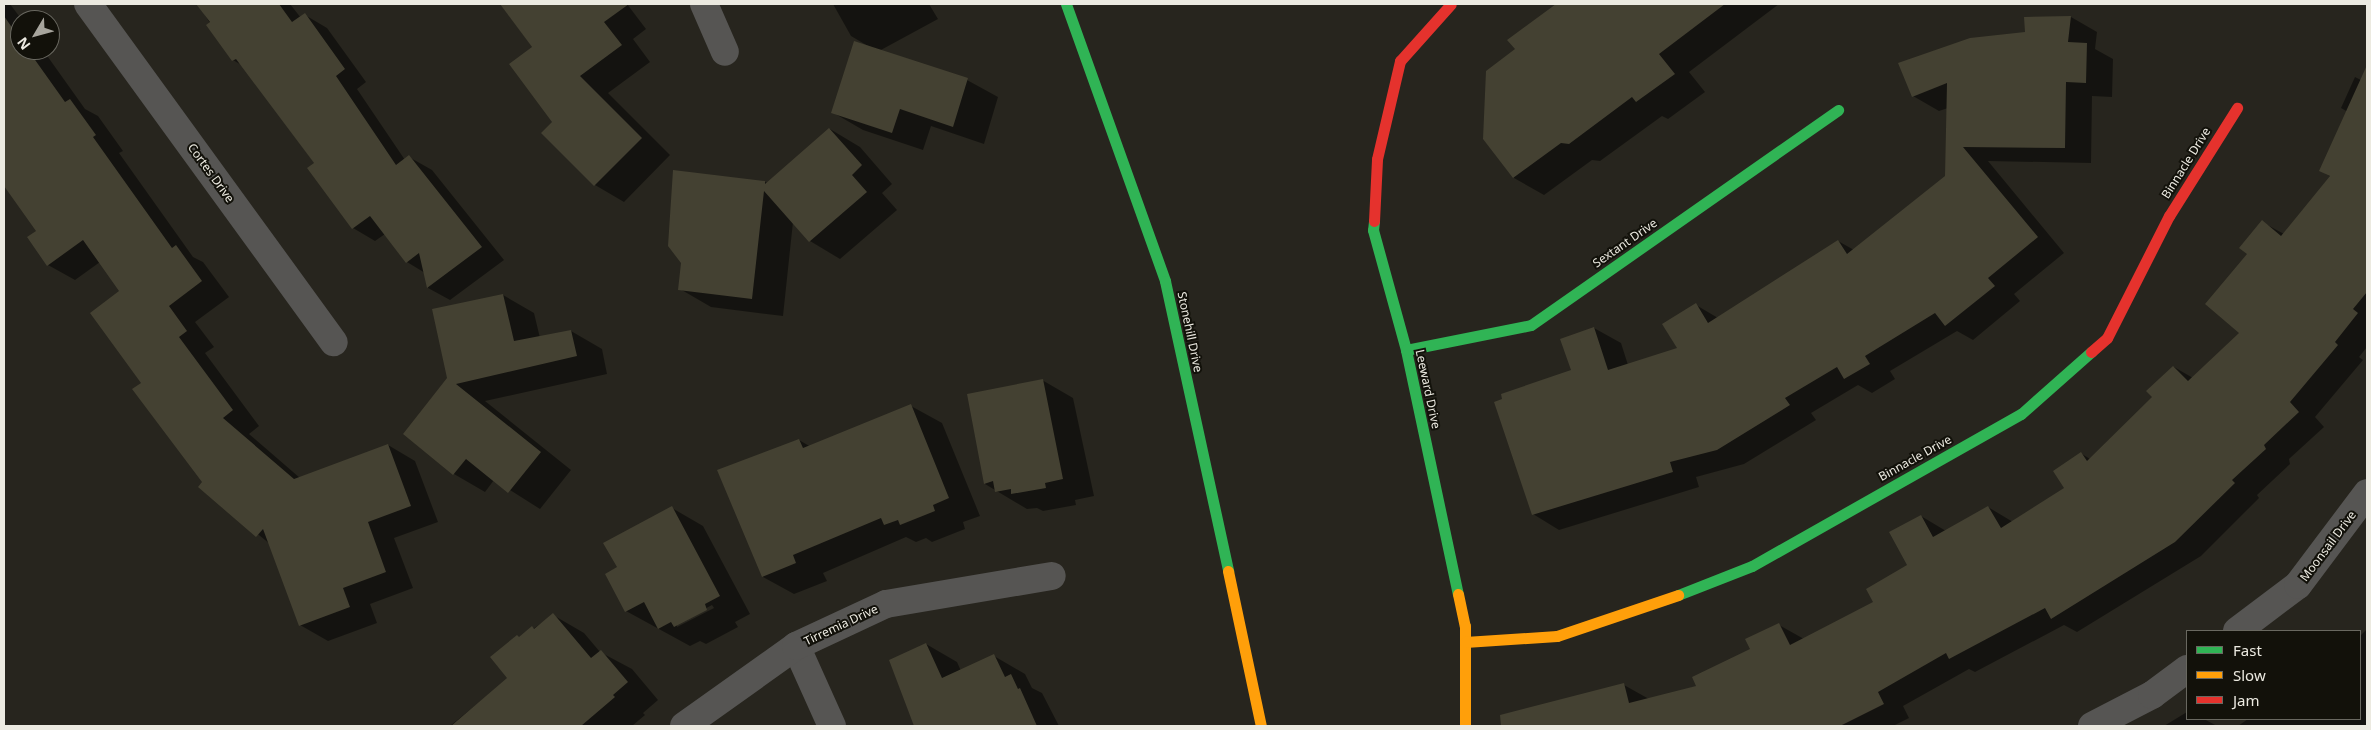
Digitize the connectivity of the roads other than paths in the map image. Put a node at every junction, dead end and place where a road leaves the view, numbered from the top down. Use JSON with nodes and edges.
{"nodes":[{"id":1,"x":88,"y":4,"type":"edge"},
{"id":2,"x":704,"y":4,"type":"edge"},
{"id":3,"x":1066,"y":4,"type":"edge"},
{"id":4,"x":1451,"y":4,"type":"edge"},
{"id":5,"x":725,"y":52,"type":"dead end"},
{"id":6,"x":2237,"y":108,"type":"dead end"},
{"id":7,"x":1838,"y":110,"type":"dead end"},
{"id":8,"x":334,"y":342,"type":"dead end"},
{"id":9,"x":1406,"y":350,"type":"junction"},
{"id":10,"x":2367,"y":493,"type":"edge"},
{"id":11,"x":1052,"y":576,"type":"dead end"},
{"id":12,"x":2238,"y":630,"type":"edge"},
{"id":13,"x":1466,"y":642,"type":"junction"},
{"id":14,"x":796,"y":646,"type":"junction"},
{"id":15,"x":2186,"y":670,"type":"edge"},
{"id":16,"x":1252,"y":677,"type":"junction"},
{"id":17,"x":1246,"y":710,"type":"dead end"},
{"id":18,"x":684,"y":726,"type":"edge"},
{"id":19,"x":832,"y":726,"type":"edge"},
{"id":20,"x":1261,"y":726,"type":"edge"},
{"id":21,"x":1465,"y":726,"type":"edge"},
{"id":22,"x":2092,"y":726,"type":"edge"}],
"edges":[{"from":1,"to":8,"type":"street","name":"Cortes Drive"},
{"from":2,"to":5,"type":"street"},
{"from":3,"to":16,"type":"street","name":"Stonehill Drive"},
{"from":4,"to":9,"type":"street","name":"Leeward Drive"},
{"from":6,"to":13,"type":"street","name":"Binnacle Drive"},
{"from":7,"to":9,"type":"street","name":"Sextant Drive"},
{"from":9,"to":13,"type":"street","name":"Leeward Drive"},
{"from":10,"to":12,"type":"street","name":"Moonsail Drive"},
{"from":11,"to":14,"type":"street","name":"Tirremia Drive"},
{"from":13,"to":21,"type":"street","name":"Leeward Drive"},
{"from":14,"to":18,"type":"street","name":"Tirremia Drive"},
{"from":14,"to":19,"type":"street"},
{"from":15,"to":22,"type":"street"},
{"from":16,"to":17,"type":"street","name":"Stonehill Drive"},
{"from":16,"to":20,"type":"street","name":"Stonehill Drive"}]}
